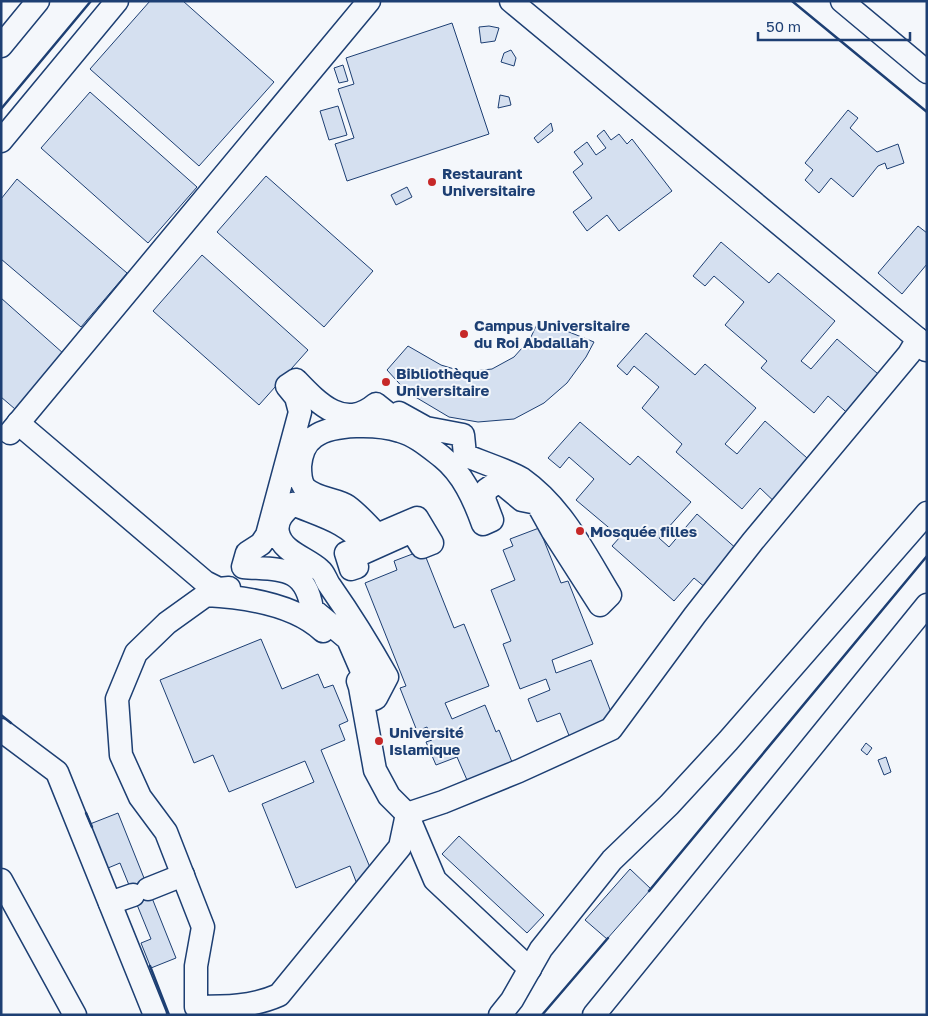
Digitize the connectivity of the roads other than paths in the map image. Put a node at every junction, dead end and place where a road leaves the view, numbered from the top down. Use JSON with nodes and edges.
{"nodes":[{"id":1,"x":38,"y":1,"type":"edge"},
{"id":2,"x":117,"y":1,"type":"edge"},
{"id":3,"x":369,"y":1,"type":"edge"},
{"id":4,"x":511,"y":1,"type":"edge"},
{"id":5,"x":842,"y":1,"type":"edge"},
{"id":6,"x":1,"y":46,"type":"edge"},
{"id":7,"x":927,"y":72,"type":"edge"},
{"id":8,"x":1,"y":141,"type":"edge"},
{"id":9,"x":923,"y":345,"type":"edge"},
{"id":10,"x":10,"y":428,"type":"edge"},
{"id":11,"x":927,"y":513,"type":"edge"},
{"id":12,"x":206,"y":595,"type":"junction"},
{"id":13,"x":311,"y":603,"type":"junction"},
{"id":14,"x":927,"y":606,"type":"edge"},
{"id":15,"x":1,"y":730,"type":"edge"},
{"id":16,"x":407,"y":814,"type":"junction"},
{"id":17,"x":183,"y":875,"type":"junction"},
{"id":18,"x":1,"y":880,"type":"edge"},
{"id":19,"x":110,"y":903,"type":"junction"},
{"id":20,"x":530,"y":969,"type":"junction"},
{"id":21,"x":196,"y":1011,"type":"edge"},
{"id":22,"x":76,"y":1015,"type":"edge"},
{"id":23,"x":155,"y":1015,"type":"edge"},
{"id":24,"x":500,"y":1015,"type":"edge"},
{"id":25,"x":594,"y":1015,"type":"edge"}],
"edges":[{"from":1,"to":6,"type":"street"},
{"from":2,"to":8,"type":"street"},
{"from":3,"to":10,"type":"street"},
{"from":4,"to":9,"type":"street"},
{"from":5,"to":7,"type":"street"},
{"from":9,"to":16,"type":"street"},
{"from":10,"to":12,"type":"street"},
{"from":10,"to":13,"type":"street"},
{"from":11,"to":20,"type":"street"},
{"from":12,"to":16,"type":"street"},
{"from":12,"to":17,"type":"street"},
{"from":13,"to":13,"type":"street"},
{"from":14,"to":25,"type":"street"},
{"from":15,"to":19,"type":"street"},
{"from":16,"to":20,"type":"street"},
{"from":16,"to":21,"type":"street"},
{"from":17,"to":19,"type":"street"},
{"from":17,"to":21,"type":"street"},
{"from":18,"to":22,"type":"street"},
{"from":19,"to":23,"type":"street"},
{"from":20,"to":24,"type":"street"}]}
